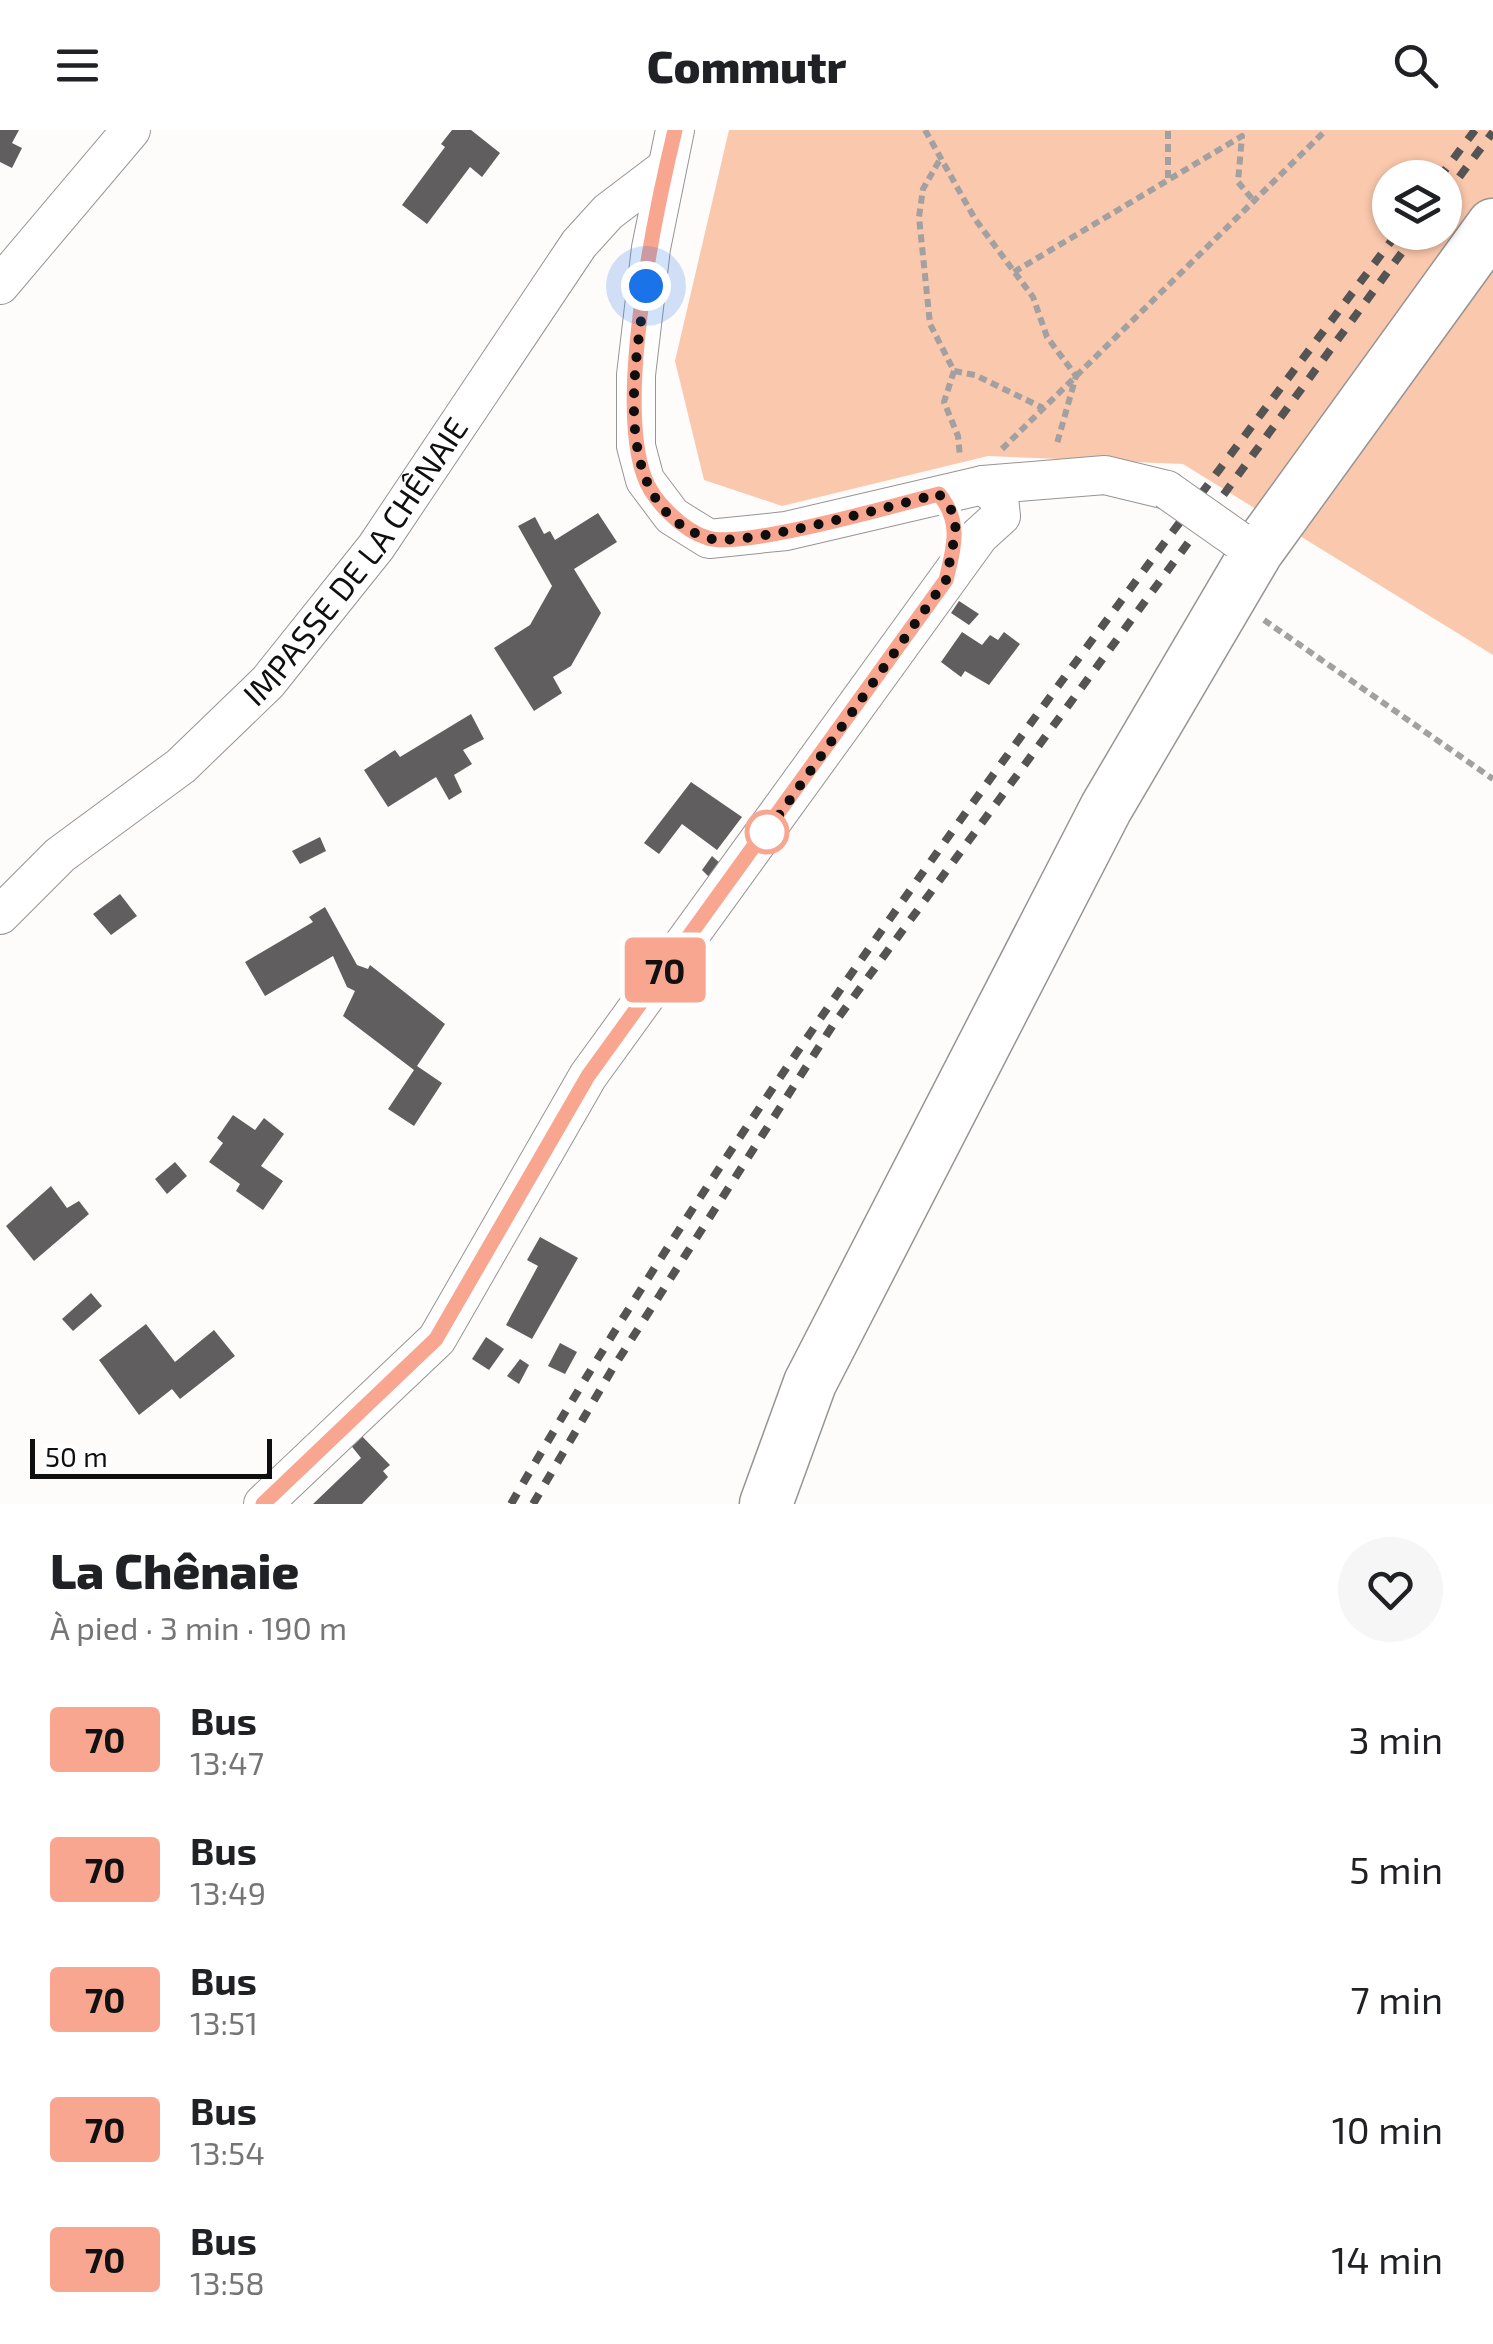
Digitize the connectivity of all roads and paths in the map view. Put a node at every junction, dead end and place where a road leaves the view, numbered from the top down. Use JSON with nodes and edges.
{"nodes":[{"id":1,"x":131,"y":130,"type":"edge"},
{"id":2,"x":676,"y":130,"type":"edge"},
{"id":3,"x":925,"y":130,"type":"edge"},
{"id":4,"x":1168,"y":130,"type":"edge"},
{"id":5,"x":1326,"y":130,"type":"edge"},
{"id":6,"x":1242,"y":133,"type":"edge"},
{"id":7,"x":939,"y":160,"type":"junction"},
{"id":8,"x":666,"y":168,"type":"junction"},
{"id":9,"x":1168,"y":179,"type":"junction"},
{"id":10,"x":1254,"y":202,"type":"junction"},
{"id":11,"x":1493,"y":225,"type":"edge"},
{"id":12,"x":1014,"y":272,"type":"junction"},
{"id":13,"x":0,"y":285,"type":"edge"},
{"id":14,"x":954,"y":371,"type":"junction"},
{"id":15,"x":1076,"y":376,"type":"junction"},
{"id":16,"x":1043,"y":408,"type":"junction"},
{"id":17,"x":1044,"y":480,"type":"junction"},
{"id":18,"x":971,"y":496,"type":"junction"},
{"id":19,"x":1247,"y":545,"type":"junction"},
{"id":20,"x":946,"y":580,"type":"junction"},
{"id":21,"x":1230,"y":596,"type":"junction"},
{"id":22,"x":1493,"y":779,"type":"edge"},
{"id":23,"x":0,"y":915,"type":"edge"},
{"id":24,"x":263,"y":1504,"type":"edge"},
{"id":25,"x":766,"y":1504,"type":"edge"}],
"edges":[{"from":1,"to":13,"type":"street"},
{"from":2,"to":8,"type":"street"},
{"from":3,"to":7,"type":"path"},
{"from":4,"to":9,"type":"path"},
{"from":5,"to":10,"type":"path"},
{"from":6,"to":9,"type":"path"},
{"from":6,"to":10,"type":"path"},
{"from":7,"to":12,"type":"path"},
{"from":7,"to":14,"type":"path"},
{"from":8,"to":18,"type":"street"},
{"from":8,"to":23,"type":"street","name":"IMPASSE DE LA CHÊNAIE"},
{"from":9,"to":12,"type":"path"},
{"from":10,"to":15,"type":"path"},
{"from":11,"to":19,"type":"main road"},
{"from":12,"to":15,"type":"path"},
{"from":14,"to":16,"type":"path"},
{"from":14,"to":18,"type":"path"},
{"from":15,"to":16,"type":"path"},
{"from":15,"to":17,"type":"path"},
{"from":16,"to":18,"type":"path"},
{"from":17,"to":18,"type":"street"},
{"from":17,"to":19,"type":"street","bridge":true},
{"from":18,"to":20,"type":"street"},
{"from":18,"to":20,"type":"street"},
{"from":19,"to":21,"type":"main road"},
{"from":20,"to":24,"type":"street"},
{"from":21,"to":22,"type":"path"},
{"from":21,"to":25,"type":"main road"}]}
